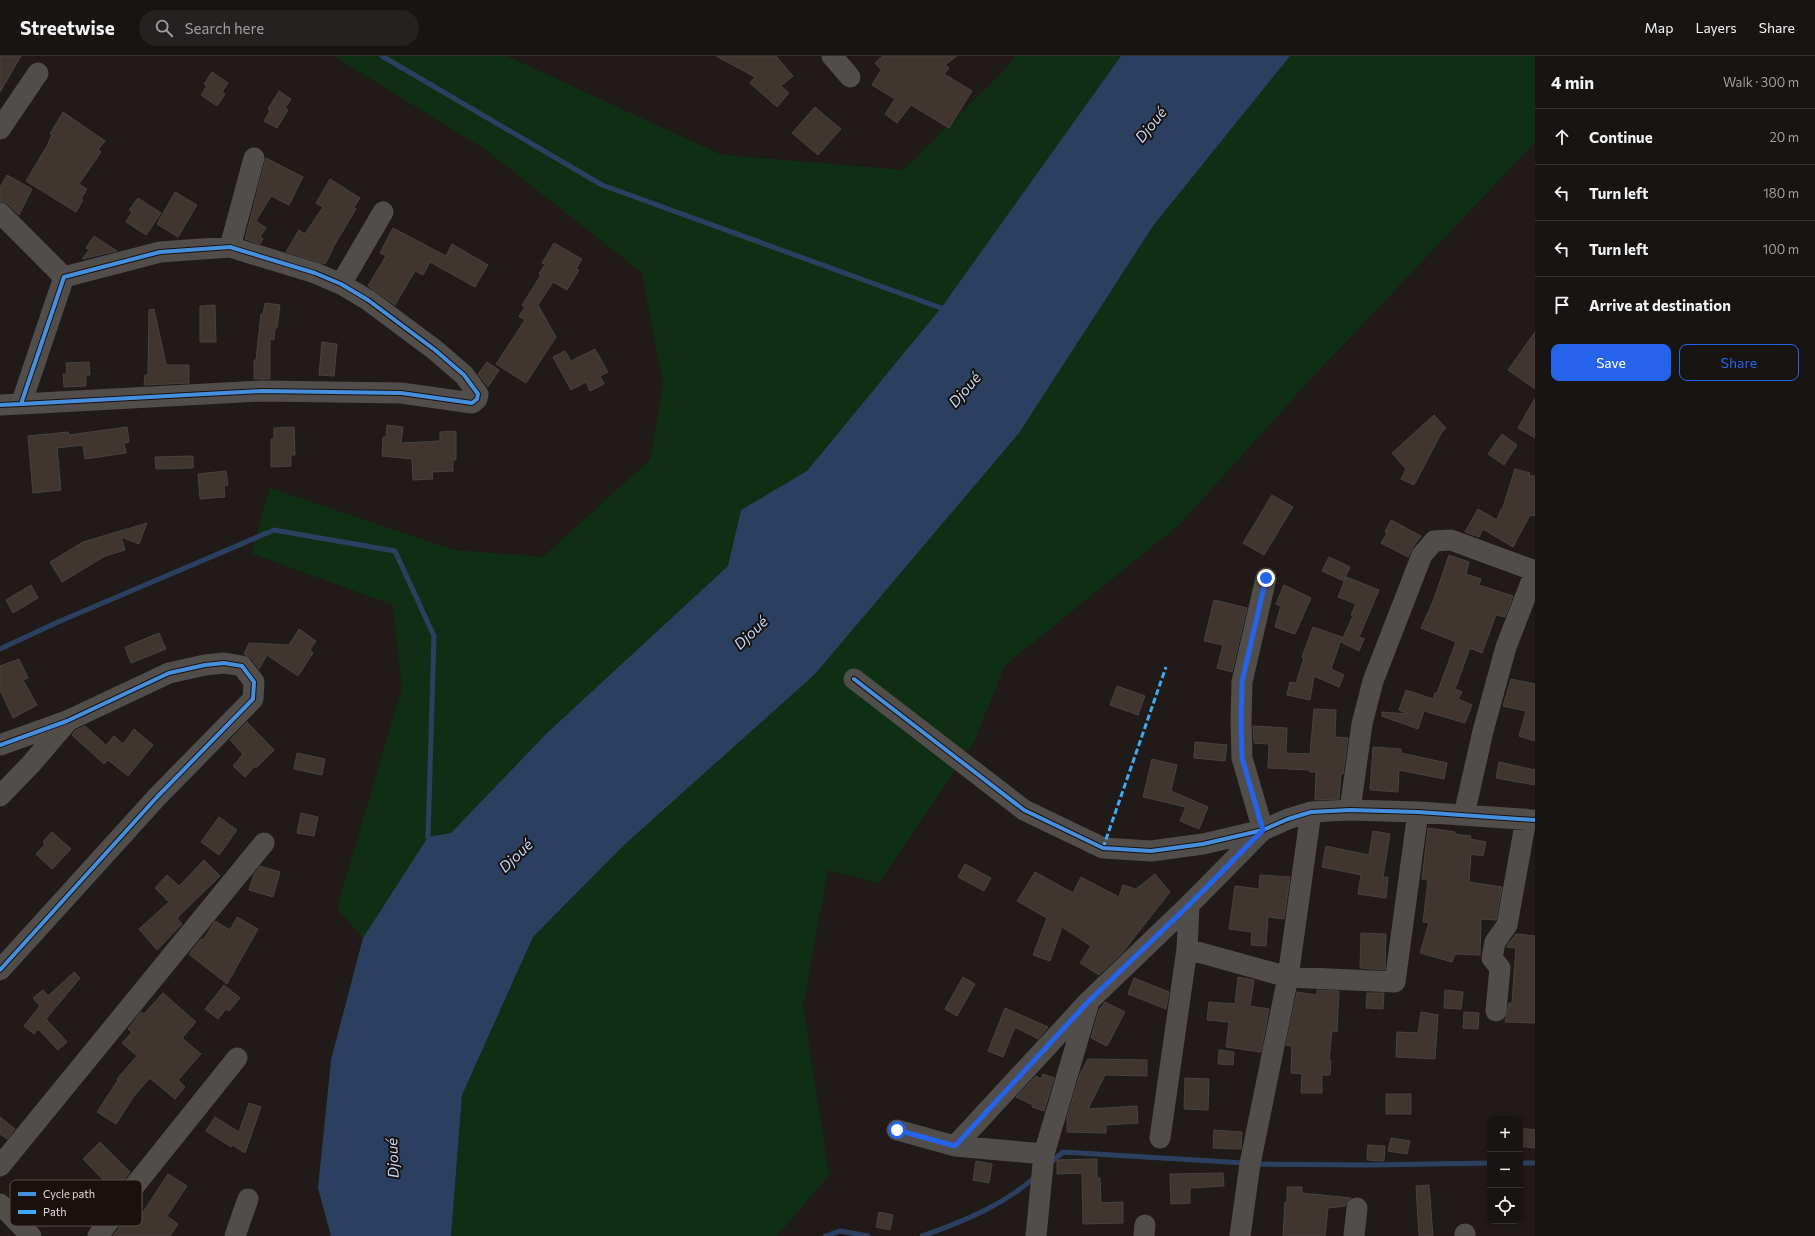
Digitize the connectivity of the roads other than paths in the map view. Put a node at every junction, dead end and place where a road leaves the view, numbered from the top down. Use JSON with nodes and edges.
{"nodes":[{"id":1,"x":832,"y":56,"type":"edge"},
{"id":2,"x":38,"y":73,"type":"dead end"},
{"id":3,"x":850,"y":77,"type":"dead end"},
{"id":4,"x":0,"y":130,"type":"edge"},
{"id":5,"x":254,"y":158,"type":"dead end"},
{"id":6,"x":383,"y":212,"type":"dead end"},
{"id":7,"x":0,"y":213,"type":"edge"},
{"id":8,"x":230,"y":247,"type":"junction"},
{"id":9,"x":64,"y":276,"type":"junction"},
{"id":10,"x":341,"y":284,"type":"junction"},
{"id":11,"x":21,"y":404,"type":"junction"},
{"id":12,"x":0,"y":405,"type":"edge"},
{"id":13,"x":1535,"y":571,"type":"edge"},
{"id":14,"x":1266,"y":578,"type":"dead end"},
{"id":15,"x":854,"y":679,"type":"dead end"},
{"id":16,"x":67,"y":721,"type":"junction"},
{"id":17,"x":0,"y":745,"type":"edge"},
{"id":18,"x":0,"y":796,"type":"edge"},
{"id":19,"x":1350,"y":810,"type":"junction"},
{"id":20,"x":1312,"y":812,"type":"junction"},
{"id":21,"x":1418,"y":812,"type":"junction"},
{"id":22,"x":1464,"y":815,"type":"junction"},
{"id":23,"x":1530,"y":820,"type":"edge"},
{"id":24,"x":1263,"y":830,"type":"junction"},
{"id":25,"x":264,"y":843,"type":"dead end"},
{"id":26,"x":1189,"y":905,"type":"junction"},
{"id":27,"x":1187,"y":949,"type":"junction"},
{"id":28,"x":0,"y":970,"type":"edge"},
{"id":29,"x":1288,"y":977,"type":"junction"},
{"id":30,"x":1089,"y":1001,"type":"junction"},
{"id":31,"x":1496,"y":1011,"type":"dead end"},
{"id":32,"x":237,"y":1058,"type":"dead end"},
{"id":33,"x":897,"y":1130,"type":"dead end"},
{"id":34,"x":1160,"y":1138,"type":"dead end"},
{"id":35,"x":955,"y":1146,"type":"junction"},
{"id":36,"x":1044,"y":1154,"type":"junction"},
{"id":37,"x":0,"y":1166,"type":"edge"},
{"id":38,"x":139,"y":1180,"type":"edge"},
{"id":39,"x":248,"y":1199,"type":"dead end"},
{"id":40,"x":0,"y":1204,"type":"edge"},
{"id":41,"x":1357,"y":1208,"type":"dead end"},
{"id":42,"x":10,"y":1214,"type":"edge"},
{"id":43,"x":21,"y":1226,"type":"edge"},
{"id":44,"x":105,"y":1226,"type":"edge"},
{"id":45,"x":31,"y":1236,"type":"edge"},
{"id":46,"x":98,"y":1236,"type":"edge"},
{"id":47,"x":235,"y":1236,"type":"edge"},
{"id":48,"x":1036,"y":1236,"type":"edge"},
{"id":49,"x":1240,"y":1236,"type":"edge"},
{"id":50,"x":1354,"y":1236,"type":"edge"}],
"edges":[{"from":1,"to":3,"type":"street"},
{"from":2,"to":4,"type":"street"},
{"from":5,"to":8,"type":"street"},
{"from":6,"to":10,"type":"street"},
{"from":7,"to":9,"type":"street"},
{"from":8,"to":9,"type":"street"},
{"from":8,"to":10,"type":"street"},
{"from":9,"to":11,"type":"street"},
{"from":10,"to":11,"type":"street"},
{"from":11,"to":12,"type":"street"},
{"from":13,"to":19,"type":"street"},
{"from":13,"to":22,"type":"street"},
{"from":14,"to":24,"type":"street"},
{"from":15,"to":24,"type":"street"},
{"from":16,"to":17,"type":"street"},
{"from":16,"to":18,"type":"street"},
{"from":16,"to":28,"type":"street"},
{"from":19,"to":20,"type":"street"},
{"from":19,"to":21,"type":"street"},
{"from":20,"to":24,"type":"street"},
{"from":20,"to":29,"type":"street"},
{"from":21,"to":22,"type":"street"},
{"from":21,"to":29,"type":"street"},
{"from":22,"to":23,"type":"street"},
{"from":23,"to":31,"type":"street"},
{"from":24,"to":26,"type":"street"},
{"from":25,"to":37,"type":"street"},
{"from":26,"to":27,"type":"street"},
{"from":26,"to":30,"type":"street"},
{"from":27,"to":29,"type":"street"},
{"from":27,"to":34,"type":"street"},
{"from":29,"to":49,"type":"street"},
{"from":30,"to":35,"type":"street"},
{"from":30,"to":36,"type":"street"},
{"from":32,"to":38,"type":"street"},
{"from":33,"to":35,"type":"street"},
{"from":35,"to":36,"type":"street"},
{"from":36,"to":48,"type":"street"},
{"from":39,"to":47,"type":"street"},
{"from":40,"to":42,"type":"street"},
{"from":41,"to":50,"type":"street"},
{"from":43,"to":45,"type":"street"},
{"from":44,"to":46,"type":"street"}]}
